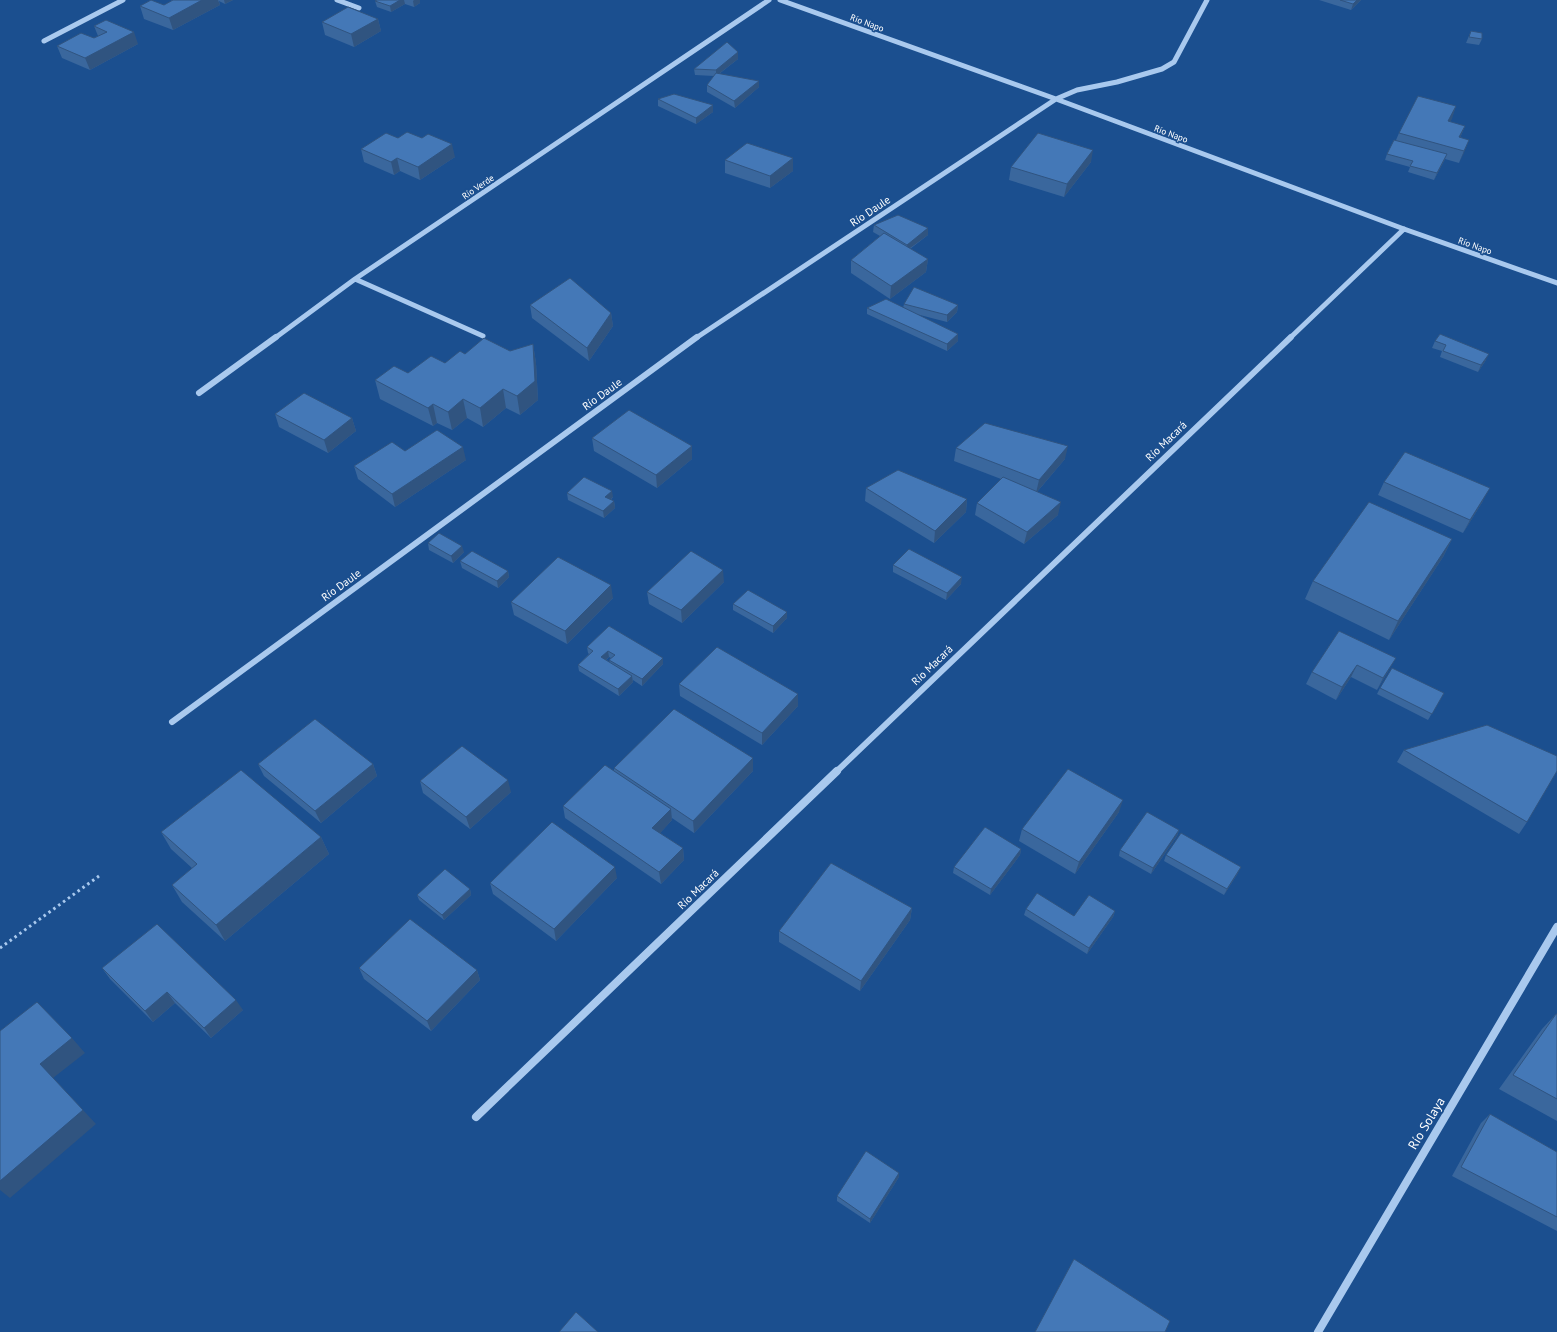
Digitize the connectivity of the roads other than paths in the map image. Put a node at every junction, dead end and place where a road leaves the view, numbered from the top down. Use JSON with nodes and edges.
{"nodes":[{"id":1,"x":122,"y":0,"type":"edge"},
{"id":2,"x":337,"y":0,"type":"edge"},
{"id":3,"x":769,"y":0,"type":"edge"},
{"id":4,"x":780,"y":0,"type":"edge"},
{"id":5,"x":1208,"y":0,"type":"edge"},
{"id":6,"x":359,"y":8,"type":"dead end"},
{"id":7,"x":44,"y":41,"type":"dead end"},
{"id":8,"x":1056,"y":99,"type":"junction"},
{"id":9,"x":1404,"y":229,"type":"junction"},
{"id":10,"x":355,"y":279,"type":"junction"},
{"id":11,"x":1557,"y":283,"type":"edge"},
{"id":12,"x":483,"y":336,"type":"dead end"},
{"id":13,"x":199,"y":393,"type":"dead end"},
{"id":14,"x":172,"y":722,"type":"dead end"},
{"id":15,"x":1557,"y":927,"type":"edge"},
{"id":16,"x":476,"y":1117,"type":"dead end"},
{"id":17,"x":1318,"y":1332,"type":"edge"}],
"edges":[{"from":1,"to":7,"type":"street"},
{"from":2,"to":6,"type":"street"},
{"from":3,"to":10,"type":"street","name":"Río Verde"},
{"from":4,"to":8,"type":"street","name":"Río Napo"},
{"from":5,"to":8,"type":"street","name":"Río Daule"},
{"from":8,"to":9,"type":"street","name":"Río Napo"},
{"from":8,"to":14,"type":"street","name":"Río Daule"},
{"from":9,"to":11,"type":"street","name":"Río Napo"},
{"from":9,"to":16,"type":"street","name":"Río Macará"},
{"from":10,"to":12,"type":"street"},
{"from":10,"to":13,"type":"street","name":"Río Verde"},
{"from":15,"to":17,"type":"street","name":"Río Solaya"}]}
